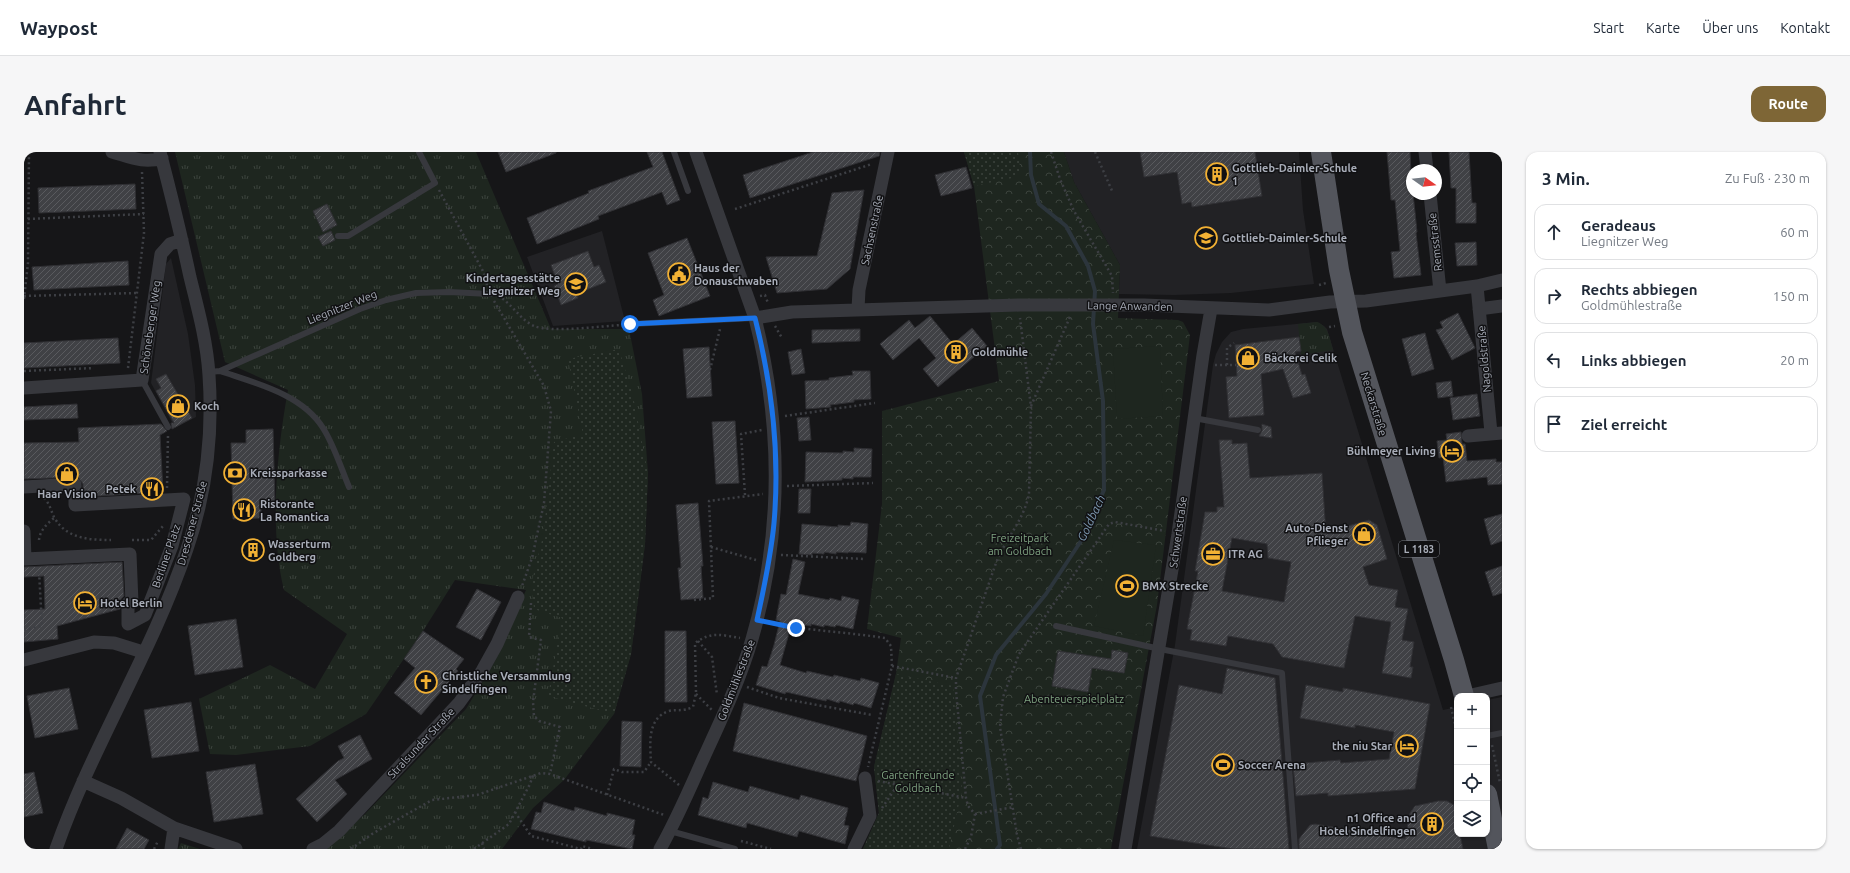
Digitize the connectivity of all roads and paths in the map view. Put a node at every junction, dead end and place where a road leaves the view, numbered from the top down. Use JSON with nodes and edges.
{"nodes":[{"id":1,"x":29,"y":152,"type":"edge"},
{"id":2,"x":114,"y":152,"type":"edge"},
{"id":3,"x":419,"y":152,"type":"edge"},
{"id":4,"x":674,"y":152,"type":"edge"},
{"id":5,"x":696,"y":152,"type":"edge"},
{"id":6,"x":1051,"y":152,"type":"edge"},
{"id":7,"x":1094,"y":152,"type":"edge"},
{"id":8,"x":1321,"y":152,"type":"edge"},
{"id":9,"x":1425,"y":152,"type":"edge"},
{"id":10,"x":161,"y":155,"type":"edge"},
{"id":11,"x":887,"y":156,"type":"edge"},
{"id":12,"x":1426,"y":164,"type":"edge"},
{"id":13,"x":142,"y":170,"type":"dead end"},
{"id":14,"x":435,"y":183,"type":"junction"},
{"id":15,"x":688,"y":190,"type":"dead end"},
{"id":16,"x":1114,"y":193,"type":"dead end"},
{"id":17,"x":1431,"y":200,"type":"edge"},
{"id":18,"x":735,"y":209,"type":"dead end"},
{"id":19,"x":144,"y":214,"type":"junction"},
{"id":20,"x":28,"y":219,"type":"junction"},
{"id":21,"x":338,"y":236,"type":"dead end"},
{"id":22,"x":182,"y":240,"type":"junction"},
{"id":23,"x":1502,"y":280,"type":"edge"},
{"id":24,"x":1477,"y":286,"type":"junction"},
{"id":25,"x":1440,"y":291,"type":"junction"},
{"id":26,"x":138,"y":293,"type":"junction"},
{"id":27,"x":490,"y":294,"type":"junction"},
{"id":28,"x":24,"y":296,"type":"edge"},
{"id":29,"x":756,"y":296,"type":"dead end"},
{"id":30,"x":502,"y":298,"type":"dead end"},
{"id":31,"x":24,"y":299,"type":"edge"},
{"id":32,"x":1345,"y":302,"type":"junction"},
{"id":33,"x":1020,"y":305,"type":"junction"},
{"id":34,"x":1077,"y":305,"type":"junction"},
{"id":35,"x":1106,"y":306,"type":"junction"},
{"id":36,"x":1502,"y":306,"type":"edge"},
{"id":37,"x":769,"y":307,"type":"dead end"},
{"id":38,"x":858,"y":309,"type":"junction"},
{"id":39,"x":1211,"y":309,"type":"junction"},
{"id":40,"x":1479,"y":309,"type":"junction"},
{"id":41,"x":755,"y":318,"type":"junction"},
{"id":42,"x":630,"y":324,"type":"joint"},
{"id":43,"x":775,"y":326,"type":"dead end"},
{"id":44,"x":720,"y":335,"type":"dead end"},
{"id":45,"x":782,"y":338,"type":"dead end"},
{"id":46,"x":1234,"y":343,"type":"dead end"},
{"id":47,"x":1211,"y":365,"type":"dead end"},
{"id":48,"x":1227,"y":365,"type":"junction"},
{"id":49,"x":1236,"y":365,"type":"dead end"},
{"id":50,"x":121,"y":367,"type":"dead end"},
{"id":51,"x":128,"y":367,"type":"junction"},
{"id":52,"x":99,"y":368,"type":"dead end"},
{"id":53,"x":710,"y":370,"type":"dead end"},
{"id":54,"x":24,"y":371,"type":"edge"},
{"id":55,"x":215,"y":372,"type":"junction"},
{"id":56,"x":142,"y":380,"type":"junction"},
{"id":57,"x":128,"y":381,"type":"junction"},
{"id":58,"x":24,"y":388,"type":"edge"},
{"id":59,"x":875,"y":403,"type":"dead end"},
{"id":60,"x":1031,"y":407,"type":"junction"},
{"id":61,"x":774,"y":417,"type":"junction"},
{"id":62,"x":1194,"y":418,"type":"junction"},
{"id":63,"x":168,"y":427,"type":"joint"},
{"id":64,"x":764,"y":430,"type":"dead end"},
{"id":65,"x":1258,"y":430,"type":"dead end"},
{"id":66,"x":1496,"y":433,"type":"edge"},
{"id":67,"x":1468,"y":436,"type":"dead end"},
{"id":68,"x":873,"y":483,"type":"dead end"},
{"id":69,"x":24,"y":487,"type":"edge"},
{"id":70,"x":349,"y":487,"type":"dead end"},
{"id":71,"x":771,"y":490,"type":"junction"},
{"id":72,"x":40,"y":494,"type":"dead end"},
{"id":73,"x":745,"y":495,"type":"junction"},
{"id":74,"x":167,"y":500,"type":"junction"},
{"id":75,"x":192,"y":501,"type":"junction"},
{"id":76,"x":54,"y":518,"type":"junction"},
{"id":77,"x":164,"y":524,"type":"dead end"},
{"id":78,"x":24,"y":531,"type":"edge"},
{"id":79,"x":1178,"y":534,"type":"junction"},
{"id":80,"x":112,"y":540,"type":"dead end"},
{"id":81,"x":128,"y":540,"type":"dead end"},
{"id":82,"x":711,"y":547,"type":"junction"},
{"id":83,"x":38,"y":558,"type":"junction"},
{"id":84,"x":764,"y":558,"type":"junction"},
{"id":85,"x":865,"y":559,"type":"dead end"},
{"id":86,"x":518,"y":596,"type":"joint"},
{"id":87,"x":694,"y":600,"type":"dead end"},
{"id":88,"x":531,"y":601,"type":"dead end"},
{"id":89,"x":757,"y":620,"type":"junction"},
{"id":90,"x":1056,"y":626,"type":"dead end"},
{"id":91,"x":24,"y":630,"type":"edge"},
{"id":92,"x":740,"y":638,"type":"dead end"},
{"id":93,"x":698,"y":641,"type":"junction"},
{"id":94,"x":1160,"y":649,"type":"junction"},
{"id":95,"x":143,"y":652,"type":"junction"},
{"id":96,"x":24,"y":660,"type":"edge"},
{"id":97,"x":892,"y":666,"type":"junction"},
{"id":98,"x":956,"y":678,"type":"junction"},
{"id":99,"x":736,"y":684,"type":"junction"},
{"id":100,"x":1502,"y":688,"type":"edge"},
{"id":101,"x":696,"y":693,"type":"junction"},
{"id":102,"x":1463,"y":693,"type":"edge"},
{"id":103,"x":1480,"y":693,"type":"edge"},
{"id":104,"x":717,"y":695,"type":"dead end"},
{"id":105,"x":711,"y":709,"type":"dead end"},
{"id":106,"x":872,"y":715,"type":"dead end"},
{"id":107,"x":1502,"y":733,"type":"edge"},
{"id":108,"x":1490,"y":735,"type":"edge"},
{"id":109,"x":1490,"y":753,"type":"edge"},
{"id":110,"x":651,"y":762,"type":"junction"},
{"id":111,"x":550,"y":774,"type":"junction"},
{"id":112,"x":532,"y":775,"type":"junction"},
{"id":113,"x":865,"y":778,"type":"junction"},
{"id":114,"x":83,"y":781,"type":"junction"},
{"id":115,"x":678,"y":785,"type":"dead end"},
{"id":116,"x":897,"y":786,"type":"junction"},
{"id":117,"x":1494,"y":789,"type":"edge"},
{"id":118,"x":606,"y":794,"type":"junction"},
{"id":119,"x":966,"y":798,"type":"junction"},
{"id":120,"x":884,"y":807,"type":"dead end"},
{"id":121,"x":1014,"y":807,"type":"junction"},
{"id":122,"x":515,"y":812,"type":"junction"},
{"id":123,"x":975,"y":814,"type":"junction"},
{"id":124,"x":676,"y":819,"type":"junction"},
{"id":125,"x":174,"y":828,"type":"junction"},
{"id":126,"x":670,"y":831,"type":"junction"},
{"id":127,"x":482,"y":844,"type":"junction"},
{"id":128,"x":56,"y":849,"type":"edge"},
{"id":129,"x":170,"y":849,"type":"edge"},
{"id":130,"x":236,"y":849,"type":"edge"},
{"id":131,"x":313,"y":849,"type":"edge"},
{"id":132,"x":351,"y":849,"type":"edge"},
{"id":133,"x":474,"y":849,"type":"edge"},
{"id":134,"x":484,"y":849,"type":"edge"},
{"id":135,"x":594,"y":849,"type":"edge"},
{"id":136,"x":660,"y":849,"type":"edge"},
{"id":137,"x":734,"y":849,"type":"edge"},
{"id":138,"x":854,"y":849,"type":"edge"},
{"id":139,"x":965,"y":849,"type":"edge"},
{"id":140,"x":1022,"y":849,"type":"edge"},
{"id":141,"x":1125,"y":849,"type":"edge"},
{"id":142,"x":1295,"y":849,"type":"edge"},
{"id":143,"x":1498,"y":849,"type":"edge"}],
"edges":[{"from":1,"to":20,"type":"path"},
{"from":2,"to":10,"type":"street"},
{"from":3,"to":14,"type":"lane"},
{"from":4,"to":15,"type":"lane"},
{"from":5,"to":41,"type":"street","name":"Goldmühlestraße"},
{"from":6,"to":35,"type":"path"},
{"from":7,"to":16,"type":"path"},
{"from":8,"to":32,"type":"main road","name":"Neckarstraße","number":"L 1183"},
{"from":9,"to":12,"type":"street"},
{"from":10,"to":22,"type":"street","name":"Dresdener Straße"},
{"from":11,"to":18,"type":"path"},
{"from":11,"to":38,"type":"street","name":"Sachsenstraße"},
{"from":13,"to":19,"type":"path"},
{"from":14,"to":21,"type":"lane"},
{"from":14,"to":27,"type":"path"},
{"from":17,"to":25,"type":"street","name":"Remsstraße"},
{"from":19,"to":20,"type":"path"},
{"from":19,"to":26,"type":"path"},
{"from":20,"to":28,"type":"path"},
{"from":22,"to":55,"type":"street","name":"Dresdener Straße"},
{"from":22,"to":56,"type":"street","name":"Schöneberger Weg"},
{"from":23,"to":24,"type":"street","name":"Lange Anwanden"},
{"from":24,"to":25,"type":"street","name":"Lange Anwanden"},
{"from":24,"to":40,"type":"street","name":"Nagoldstraße"},
{"from":25,"to":32,"type":"street","name":"Lange Anwanden"},
{"from":26,"to":28,"type":"path"},
{"from":26,"to":51,"type":"path"},
{"from":27,"to":55,"type":"lane","name":"Liegnitzer Weg"},
{"from":27,"to":86,"type":"path"},
{"from":28,"to":31,"type":"path"},
{"from":29,"to":37,"type":"path"},
{"from":30,"to":42,"type":"path"},
{"from":32,"to":39,"type":"street","name":"Lange Anwanden"},
{"from":32,"to":102,"type":"main road","name":"Neckarstraße","number":"L 1183"},
{"from":33,"to":34,"type":"street","name":"Lange Anwanden"},
{"from":33,"to":38,"type":"street","name":"Lange Anwanden"},
{"from":33,"to":60,"type":"path"},
{"from":34,"to":35,"type":"street","name":"Lange Anwanden"},
{"from":34,"to":60,"type":"path"},
{"from":35,"to":39,"type":"street","name":"Lange Anwanden"},
{"from":36,"to":40,"type":"street"},
{"from":38,"to":41,"type":"street","name":"Lange Anwanden"},
{"from":39,"to":62,"type":"street","name":"Schwertstraße"},
{"from":40,"to":66,"type":"street","name":"Nagoldstraße"},
{"from":41,"to":42,"type":"lane"},
{"from":41,"to":61,"type":"street","name":"Goldmühlestraße"},
{"from":43,"to":45,"type":"path"},
{"from":44,"to":53,"type":"path"},
{"from":46,"to":48,"type":"path"},
{"from":47,"to":48,"type":"path"},
{"from":48,"to":49,"type":"path"},
{"from":50,"to":51,"type":"path"},
{"from":51,"to":57,"type":"path"},
{"from":52,"to":54,"type":"path"},
{"from":55,"to":70,"type":"lane"},
{"from":55,"to":75,"type":"street","name":"Dresdener Straße"},
{"from":56,"to":57,"type":"street","name":"Schöneberger Weg"},
{"from":56,"to":63,"type":"lane"},
{"from":57,"to":58,"type":"street","name":"Schöneberger Weg"},
{"from":59,"to":61,"type":"path"},
{"from":60,"to":98,"type":"path"},
{"from":61,"to":71,"type":"street","name":"Goldmühlestraße"},
{"from":62,"to":65,"type":"lane"},
{"from":62,"to":79,"type":"street","name":"Schwertstraße"},
{"from":63,"to":74,"type":"path"},
{"from":64,"to":73,"type":"path"},
{"from":66,"to":67,"type":"street","name":"Nagoldstraße"},
{"from":68,"to":71,"type":"path"},
{"from":69,"to":74,"type":"street"},
{"from":71,"to":73,"type":"path"},
{"from":71,"to":84,"type":"street","name":"Goldmühlestraße"},
{"from":72,"to":76,"type":"path"},
{"from":73,"to":82,"type":"path"},
{"from":74,"to":75,"type":"street"},
{"from":75,"to":83,"type":"street","name":"Berliner Platz"},
{"from":75,"to":95,"type":"street","name":"Dresdener Straße"},
{"from":76,"to":80,"type":"path"},
{"from":76,"to":83,"type":"path"},
{"from":77,"to":81,"type":"path"},
{"from":78,"to":83,"type":"street","name":"Berliner Platz"},
{"from":79,"to":94,"type":"street","name":"Schwertstraße"},
{"from":79,"to":121,"type":"path"},
{"from":82,"to":84,"type":"path"},
{"from":82,"to":87,"type":"path"},
{"from":83,"to":91,"type":"path"},
{"from":84,"to":85,"type":"path"},
{"from":84,"to":89,"type":"street","name":"Goldmühlestraße"},
{"from":86,"to":131,"type":"street","name":"Stralsunder Straße"},
{"from":88,"to":111,"type":"path"},
{"from":89,"to":97,"type":"path"},
{"from":89,"to":99,"type":"street","name":"Goldmühlestraße"},
{"from":90,"to":94,"type":"lane"},
{"from":92,"to":93,"type":"path"},
{"from":93,"to":101,"type":"path"},
{"from":93,"to":104,"type":"path"},
{"from":94,"to":141,"type":"street","name":"Schwertstraße"},
{"from":94,"to":142,"type":"lane"},
{"from":95,"to":96,"type":"street"},
{"from":95,"to":114,"type":"street","name":"Dresdener Straße"},
{"from":97,"to":98,"type":"path"},
{"from":97,"to":113,"type":"path"},
{"from":98,"to":119,"type":"path"},
{"from":99,"to":106,"type":"path"},
{"from":99,"to":124,"type":"street","name":"Goldmühlestraße"},
{"from":100,"to":103,"type":"street"},
{"from":101,"to":105,"type":"path"},
{"from":101,"to":110,"type":"path"},
{"from":107,"to":108,"type":"lane"},
{"from":109,"to":117,"type":"path"},
{"from":110,"to":115,"type":"path"},
{"from":110,"to":118,"type":"path"},
{"from":111,"to":112,"type":"path"},
{"from":111,"to":118,"type":"path"},
{"from":112,"to":122,"type":"path"},
{"from":112,"to":132,"type":"path"},
{"from":113,"to":116,"type":"path"},
{"from":113,"to":138,"type":"street"},
{"from":114,"to":125,"type":"street"},
{"from":114,"to":128,"type":"street","name":"Dresdener Straße"},
{"from":116,"to":119,"type":"path"},
{"from":116,"to":120,"type":"path"},
{"from":117,"to":143,"type":"main road"},
{"from":118,"to":124,"type":"path"},
{"from":119,"to":123,"type":"path"},
{"from":121,"to":123,"type":"path"},
{"from":121,"to":140,"type":"path"},
{"from":122,"to":127,"type":"path"},
{"from":122,"to":135,"type":"path"},
{"from":123,"to":139,"type":"path"},
{"from":124,"to":126,"type":"street","name":"Goldmühlestraße"},
{"from":125,"to":129,"type":"street"},
{"from":125,"to":130,"type":"street"},
{"from":126,"to":136,"type":"street","name":"Goldmühlestraße"},
{"from":126,"to":137,"type":"lane"},
{"from":127,"to":133,"type":"path"},
{"from":127,"to":134,"type":"path"}]}
